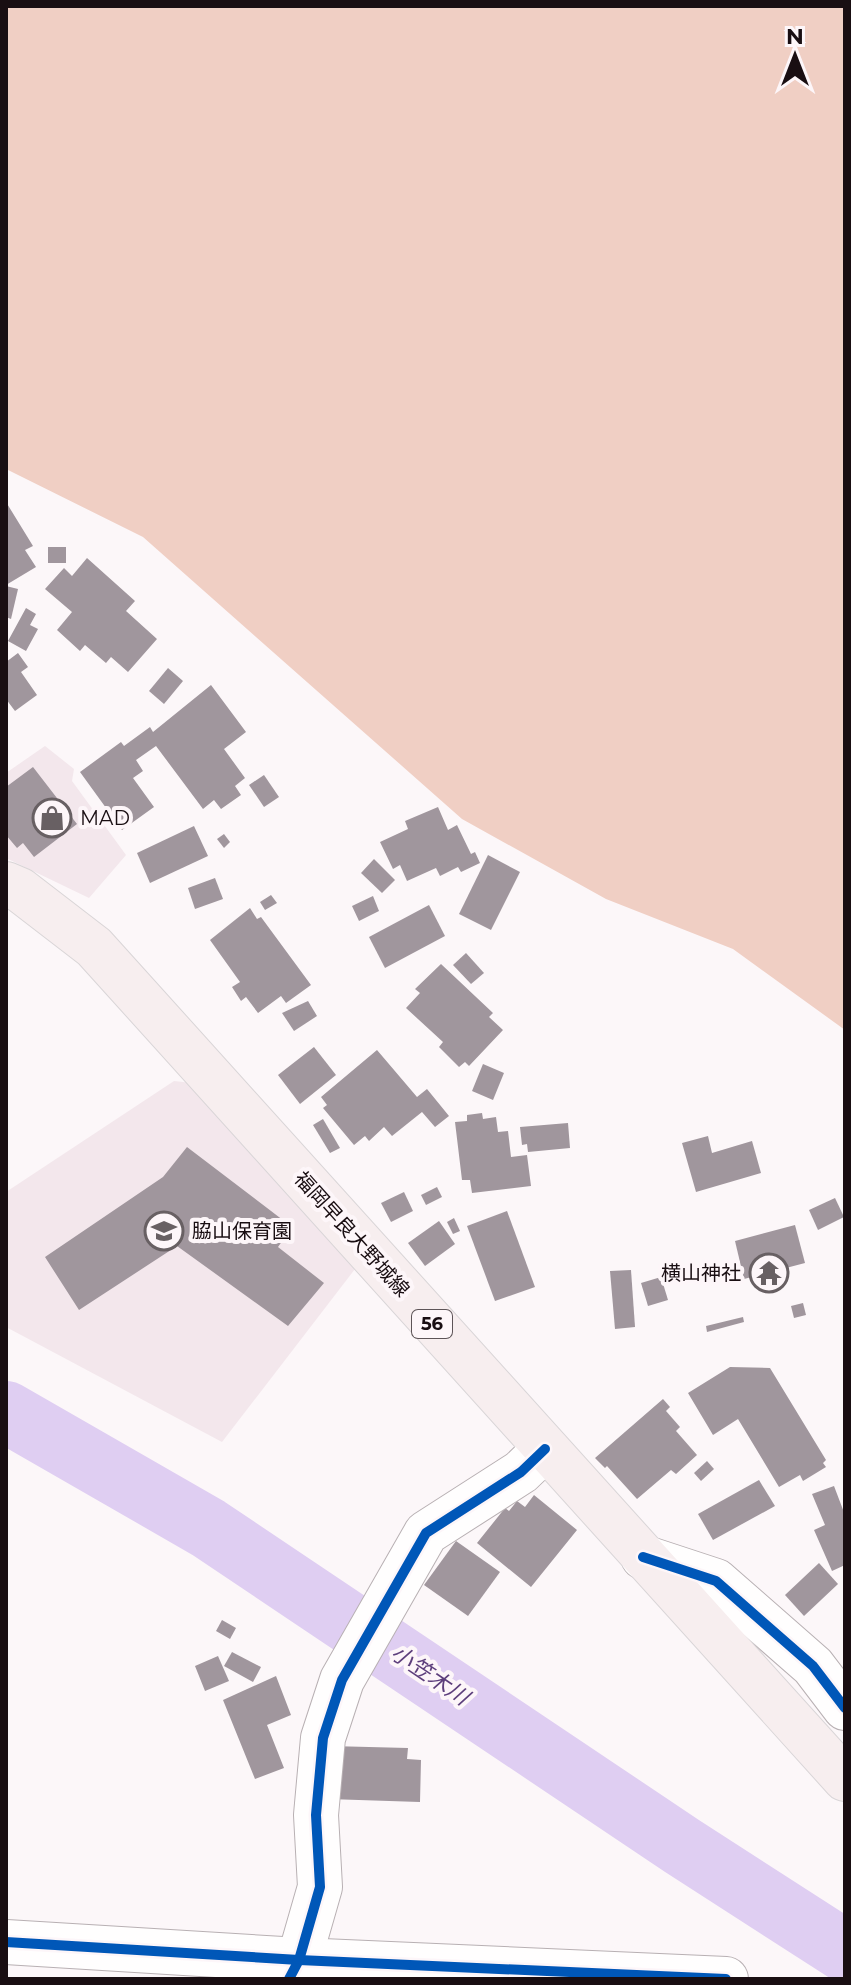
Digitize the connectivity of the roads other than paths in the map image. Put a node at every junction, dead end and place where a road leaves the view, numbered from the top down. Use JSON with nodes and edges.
{"nodes":[{"id":1,"x":6,"y":884,"type":"edge"},
{"id":2,"x":545,"y":1449,"type":"junction"},
{"id":3,"x":643,"y":1557,"type":"junction"},
{"id":4,"x":845,"y":1708,"type":"edge"},
{"id":5,"x":845,"y":1779,"type":"edge"},
{"id":6,"x":6,"y":1942,"type":"edge"},
{"id":7,"x":294,"y":1970,"type":"edge"},
{"id":8,"x":726,"y":1979,"type":"edge"}],
"edges":[{"from":1,"to":2,"type":"main road","name":"福岡早良大野城線","number":"56"},
{"from":2,"to":3,"type":"main road","name":"福岡早良大野城線","number":"56"},
{"from":2,"to":7,"type":"street"},
{"from":3,"to":4,"type":"street"},
{"from":3,"to":5,"type":"main road","name":"福岡早良大野城線","number":"56"},
{"from":6,"to":7,"type":"street"},
{"from":7,"to":8,"type":"street"}]}
